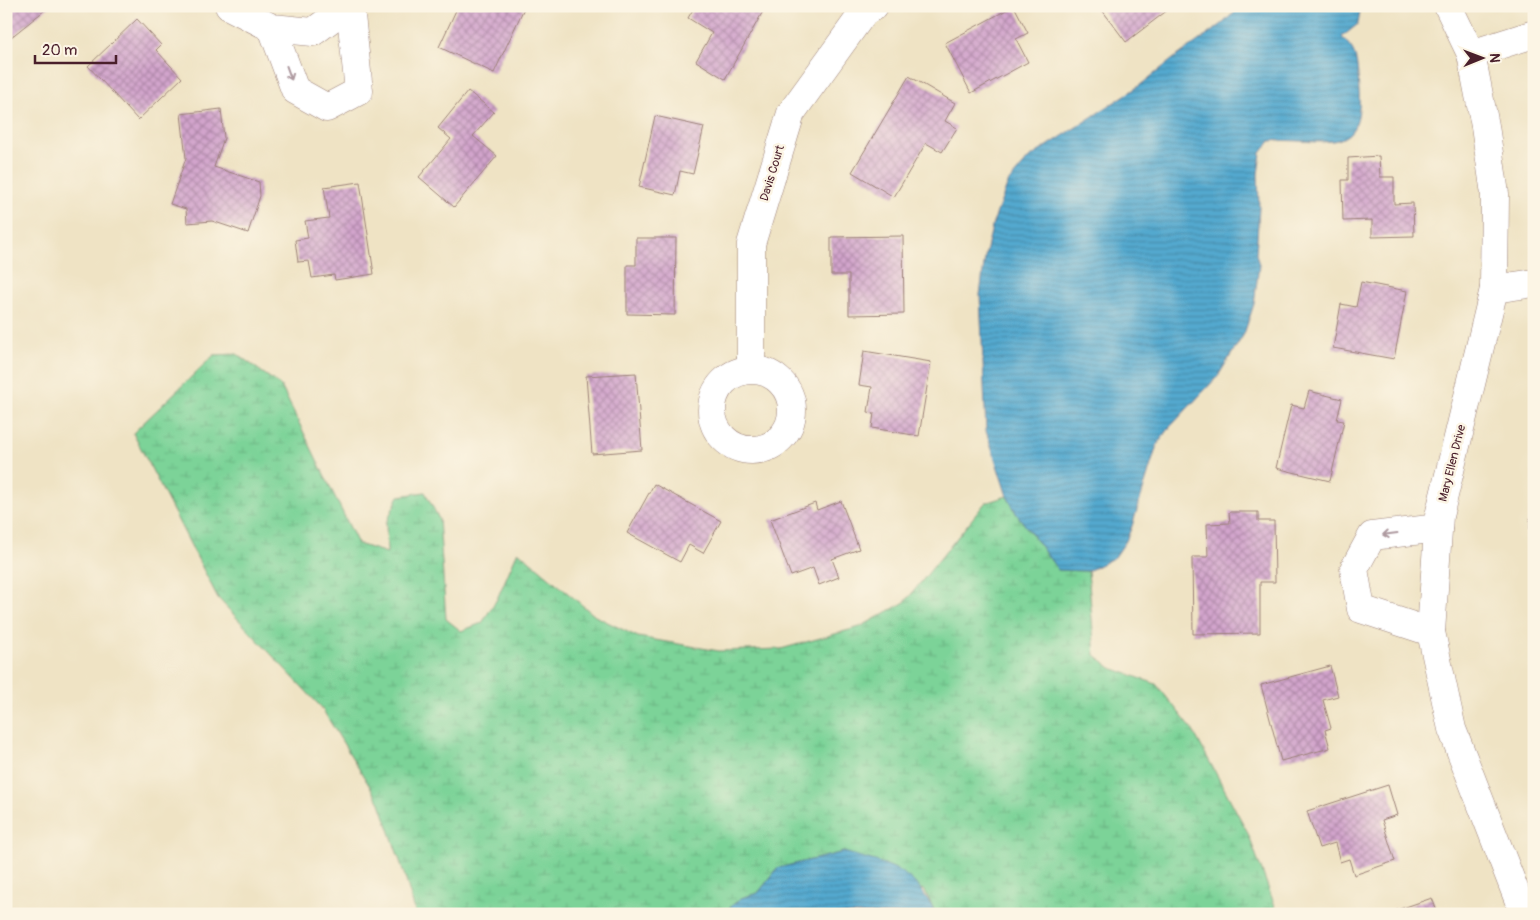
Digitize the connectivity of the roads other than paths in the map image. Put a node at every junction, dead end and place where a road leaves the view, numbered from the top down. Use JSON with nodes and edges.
{"nodes":[{"id":1,"x":228,"y":6,"type":"edge"},
{"id":2,"x":349,"y":6,"type":"edge"},
{"id":3,"x":874,"y":6,"type":"edge"},
{"id":4,"x":1448,"y":6,"type":"edge"},
{"id":5,"x":272,"y":28,"type":"junction"},
{"id":6,"x":1534,"y":34,"type":"edge"},
{"id":7,"x":1471,"y":54,"type":"junction"},
{"id":8,"x":1534,"y":283,"type":"edge"},
{"id":9,"x":1494,"y":290,"type":"junction"},
{"id":10,"x":751,"y":369,"type":"dead end"},
{"id":11,"x":1438,"y":528,"type":"junction"},
{"id":12,"x":1431,"y":632,"type":"junction"},
{"id":13,"x":1524,"y":914,"type":"edge"}],
"edges":[{"from":1,"to":5,"type":"street"},
{"from":2,"to":5,"type":"street"},
{"from":5,"to":2,"type":"street","one_way":true},
{"from":3,"to":10,"type":"street","name":"Davis Court"},
{"from":4,"to":7,"type":"street","name":"Mary Ellen Drive"},
{"from":6,"to":7,"type":"street"},
{"from":7,"to":9,"type":"street","name":"Mary Ellen Drive"},
{"from":8,"to":9,"type":"street"},
{"from":9,"to":11,"type":"street","name":"Mary Ellen Drive"},
{"from":11,"to":12,"type":"street","name":"Mary Ellen Drive"},
{"from":11,"to":12,"type":"street","one_way":true},
{"from":12,"to":13,"type":"street","name":"Mary Ellen Drive"}]}
